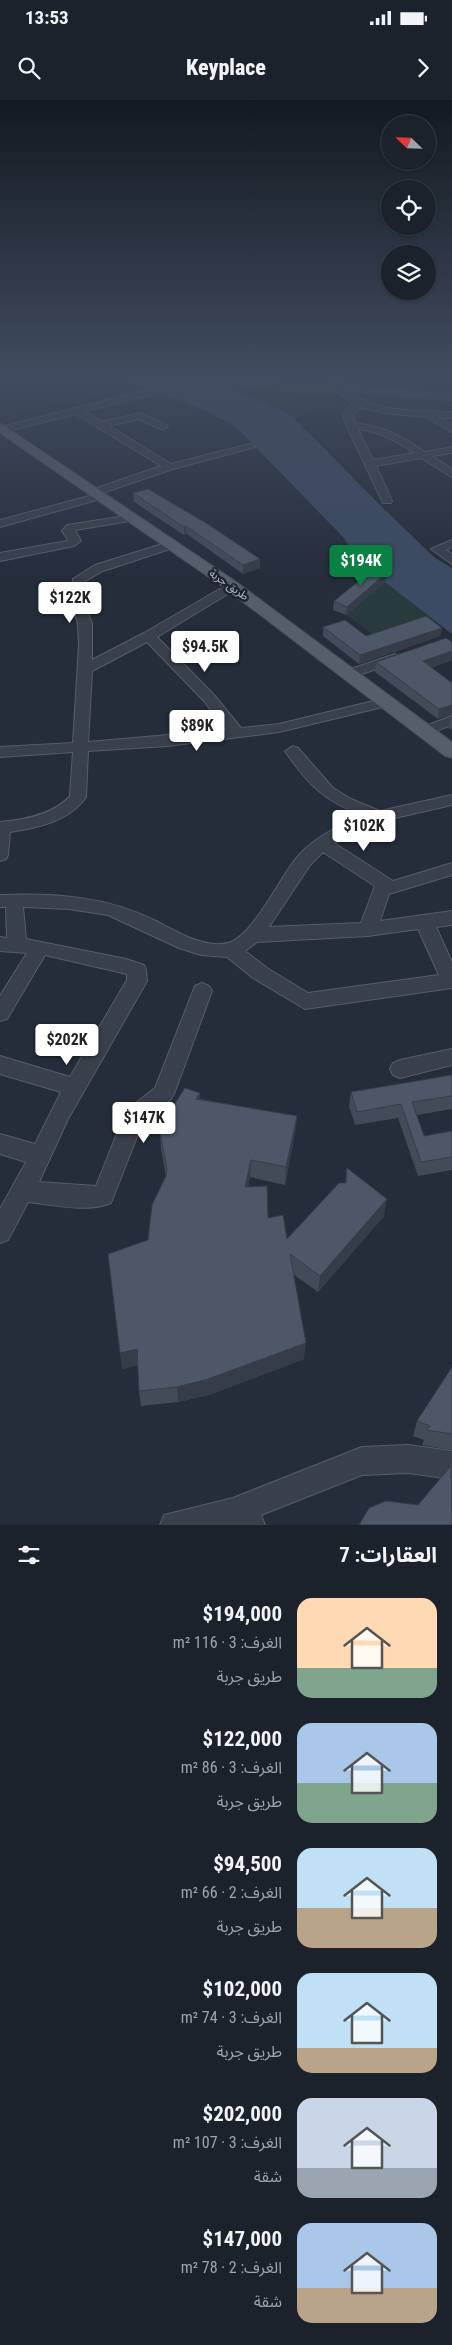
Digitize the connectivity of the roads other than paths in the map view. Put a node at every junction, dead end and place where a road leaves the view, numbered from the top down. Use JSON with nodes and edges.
{"nodes":[{"id":1,"x":27,"y":442,"type":"edge"},
{"id":2,"x":128,"y":442,"type":"edge"},
{"id":3,"x":359,"y":442,"type":"edge"},
{"id":4,"x":402,"y":442,"type":"edge"},
{"id":5,"x":250,"y":447,"type":"dead end"},
{"id":6,"x":452,"y":450,"type":"edge"},
{"id":7,"x":424,"y":456,"type":"junction"},
{"id":8,"x":369,"y":464,"type":"junction"},
{"id":9,"x":169,"y":468,"type":"junction"},
{"id":10,"x":452,"y":474,"type":"edge"},
{"id":11,"x":98,"y":494,"type":"junction"},
{"id":12,"x":387,"y":501,"type":"dead end"},
{"id":13,"x":132,"y":518,"type":"junction"},
{"id":14,"x":0,"y":524,"type":"edge"},
{"id":15,"x":452,"y":543,"type":"edge"},
{"id":16,"x":172,"y":545,"type":"junction"},
{"id":17,"x":0,"y":557,"type":"edge"},
{"id":18,"x":452,"y":560,"type":"edge"},
{"id":19,"x":232,"y":586,"type":"junction"},
{"id":20,"x":149,"y":636,"type":"junction"},
{"id":21,"x":412,"y":652,"type":"edge"},
{"id":22,"x":84,"y":669,"type":"junction"},
{"id":23,"x":350,"y":674,"type":"junction"},
{"id":24,"x":386,"y":702,"type":"junction"},
{"id":25,"x":452,"y":720,"type":"edge"},
{"id":26,"x":425,"y":731,"type":"junction"},
{"id":27,"x":236,"y":732,"type":"junction"},
{"id":28,"x":82,"y":746,"type":"junction"},
{"id":29,"x":293,"y":750,"type":"dead end"},
{"id":30,"x":0,"y":752,"type":"edge"},
{"id":31,"x":452,"y":752,"type":"edge"},
{"id":32,"x":452,"y":800,"type":"edge"},
{"id":33,"x":380,"y":817,"type":"junction"},
{"id":34,"x":1,"y":828,"type":"edge"},
{"id":35,"x":323,"y":844,"type":"junction"},
{"id":36,"x":0,"y":855,"type":"edge"},
{"id":37,"x":452,"y":869,"type":"edge"},
{"id":38,"x":388,"y":886,"type":"junction"},
{"id":39,"x":7,"y":901,"type":"edge"},
{"id":40,"x":452,"y":918,"type":"edge"},
{"id":41,"x":424,"y":921,"type":"junction"},
{"id":42,"x":368,"y":929,"type":"junction"},
{"id":43,"x":255,"y":935,"type":"junction"},
{"id":44,"x":8,"y":944,"type":"edge"},
{"id":45,"x":40,"y":947,"type":"junction"},
{"id":46,"x":231,"y":950,"type":"junction"},
{"id":47,"x":451,"y":982,"type":"edge"},
{"id":48,"x":202,"y":991,"type":"dead end"},
{"id":49,"x":0,"y":1013,"type":"edge"},
{"id":50,"x":452,"y":1057,"type":"edge"},
{"id":51,"x":0,"y":1065,"type":"edge"},
{"id":52,"x":400,"y":1069,"type":"dead end"},
{"id":53,"x":75,"y":1087,"type":"junction"},
{"id":54,"x":0,"y":1144,"type":"edge"},
{"id":55,"x":41,"y":1156,"type":"junction"},
{"id":56,"x":23,"y":1191,"type":"junction"},
{"id":57,"x":0,"y":1232,"type":"edge"},
{"id":58,"x":452,"y":1465,"type":"edge"},
{"id":59,"x":242,"y":1518,"type":"edge"},
{"id":60,"x":174,"y":1525,"type":"edge"}],
"edges":[{"from":1,"to":11,"type":"main road","name":"طريق جربة"},
{"from":2,"to":9,"type":"street"},
{"from":3,"to":8,"type":"street"},
{"from":4,"to":7,"type":"street"},
{"from":5,"to":9,"type":"street"},
{"from":6,"to":7,"type":"street"},
{"from":7,"to":8,"type":"street"},
{"from":7,"to":10,"type":"street"},
{"from":8,"to":12,"type":"street"},
{"from":9,"to":11,"type":"street"},
{"from":11,"to":13,"type":"main road","name":"طريق جربة"},
{"from":11,"to":14,"type":"street"},
{"from":13,"to":16,"type":"main road","name":"طريق جربة"},
{"from":13,"to":17,"type":"street"},
{"from":15,"to":18,"type":"street"},
{"from":16,"to":19,"type":"main road","name":"طريق جربة"},
{"from":16,"to":22,"type":"street"},
{"from":19,"to":20,"type":"street"},
{"from":19,"to":23,"type":"main road","name":"طريق جربة"},
{"from":20,"to":22,"type":"street"},
{"from":20,"to":27,"type":"street"},
{"from":21,"to":23,"type":"street"},
{"from":22,"to":28,"type":"street"},
{"from":23,"to":24,"type":"main road","name":"طريق جربة"},
{"from":24,"to":26,"type":"main road","name":"طريق جربة"},
{"from":24,"to":27,"type":"street"},
{"from":25,"to":26,"type":"street"},
{"from":26,"to":31,"type":"main road","name":"طريق جربة"},
{"from":27,"to":28,"type":"street"},
{"from":28,"to":30,"type":"street"},
{"from":28,"to":34,"type":"street"},
{"from":29,"to":33,"type":"street"},
{"from":32,"to":33,"type":"street"},
{"from":33,"to":35,"type":"street"},
{"from":34,"to":36,"type":"street"},
{"from":35,"to":38,"type":"street"},
{"from":35,"to":43,"type":"street"},
{"from":37,"to":38,"type":"street"},
{"from":38,"to":42,"type":"street"},
{"from":39,"to":44,"type":"street"},
{"from":39,"to":46,"type":"street"},
{"from":40,"to":41,"type":"street"},
{"from":41,"to":42,"type":"street"},
{"from":41,"to":47,"type":"street"},
{"from":42,"to":43,"type":"street"},
{"from":43,"to":46,"type":"street"},
{"from":44,"to":45,"type":"street"},
{"from":45,"to":49,"type":"street"},
{"from":45,"to":53,"type":"street"},
{"from":46,"to":47,"type":"street"},
{"from":48,"to":56,"type":"street"},
{"from":50,"to":52,"type":"street"},
{"from":51,"to":53,"type":"street"},
{"from":53,"to":55,"type":"street"},
{"from":54,"to":55,"type":"street"},
{"from":55,"to":56,"type":"street"},
{"from":56,"to":57,"type":"street"},
{"from":58,"to":59,"type":"street"},
{"from":59,"to":60,"type":"street"}]}
